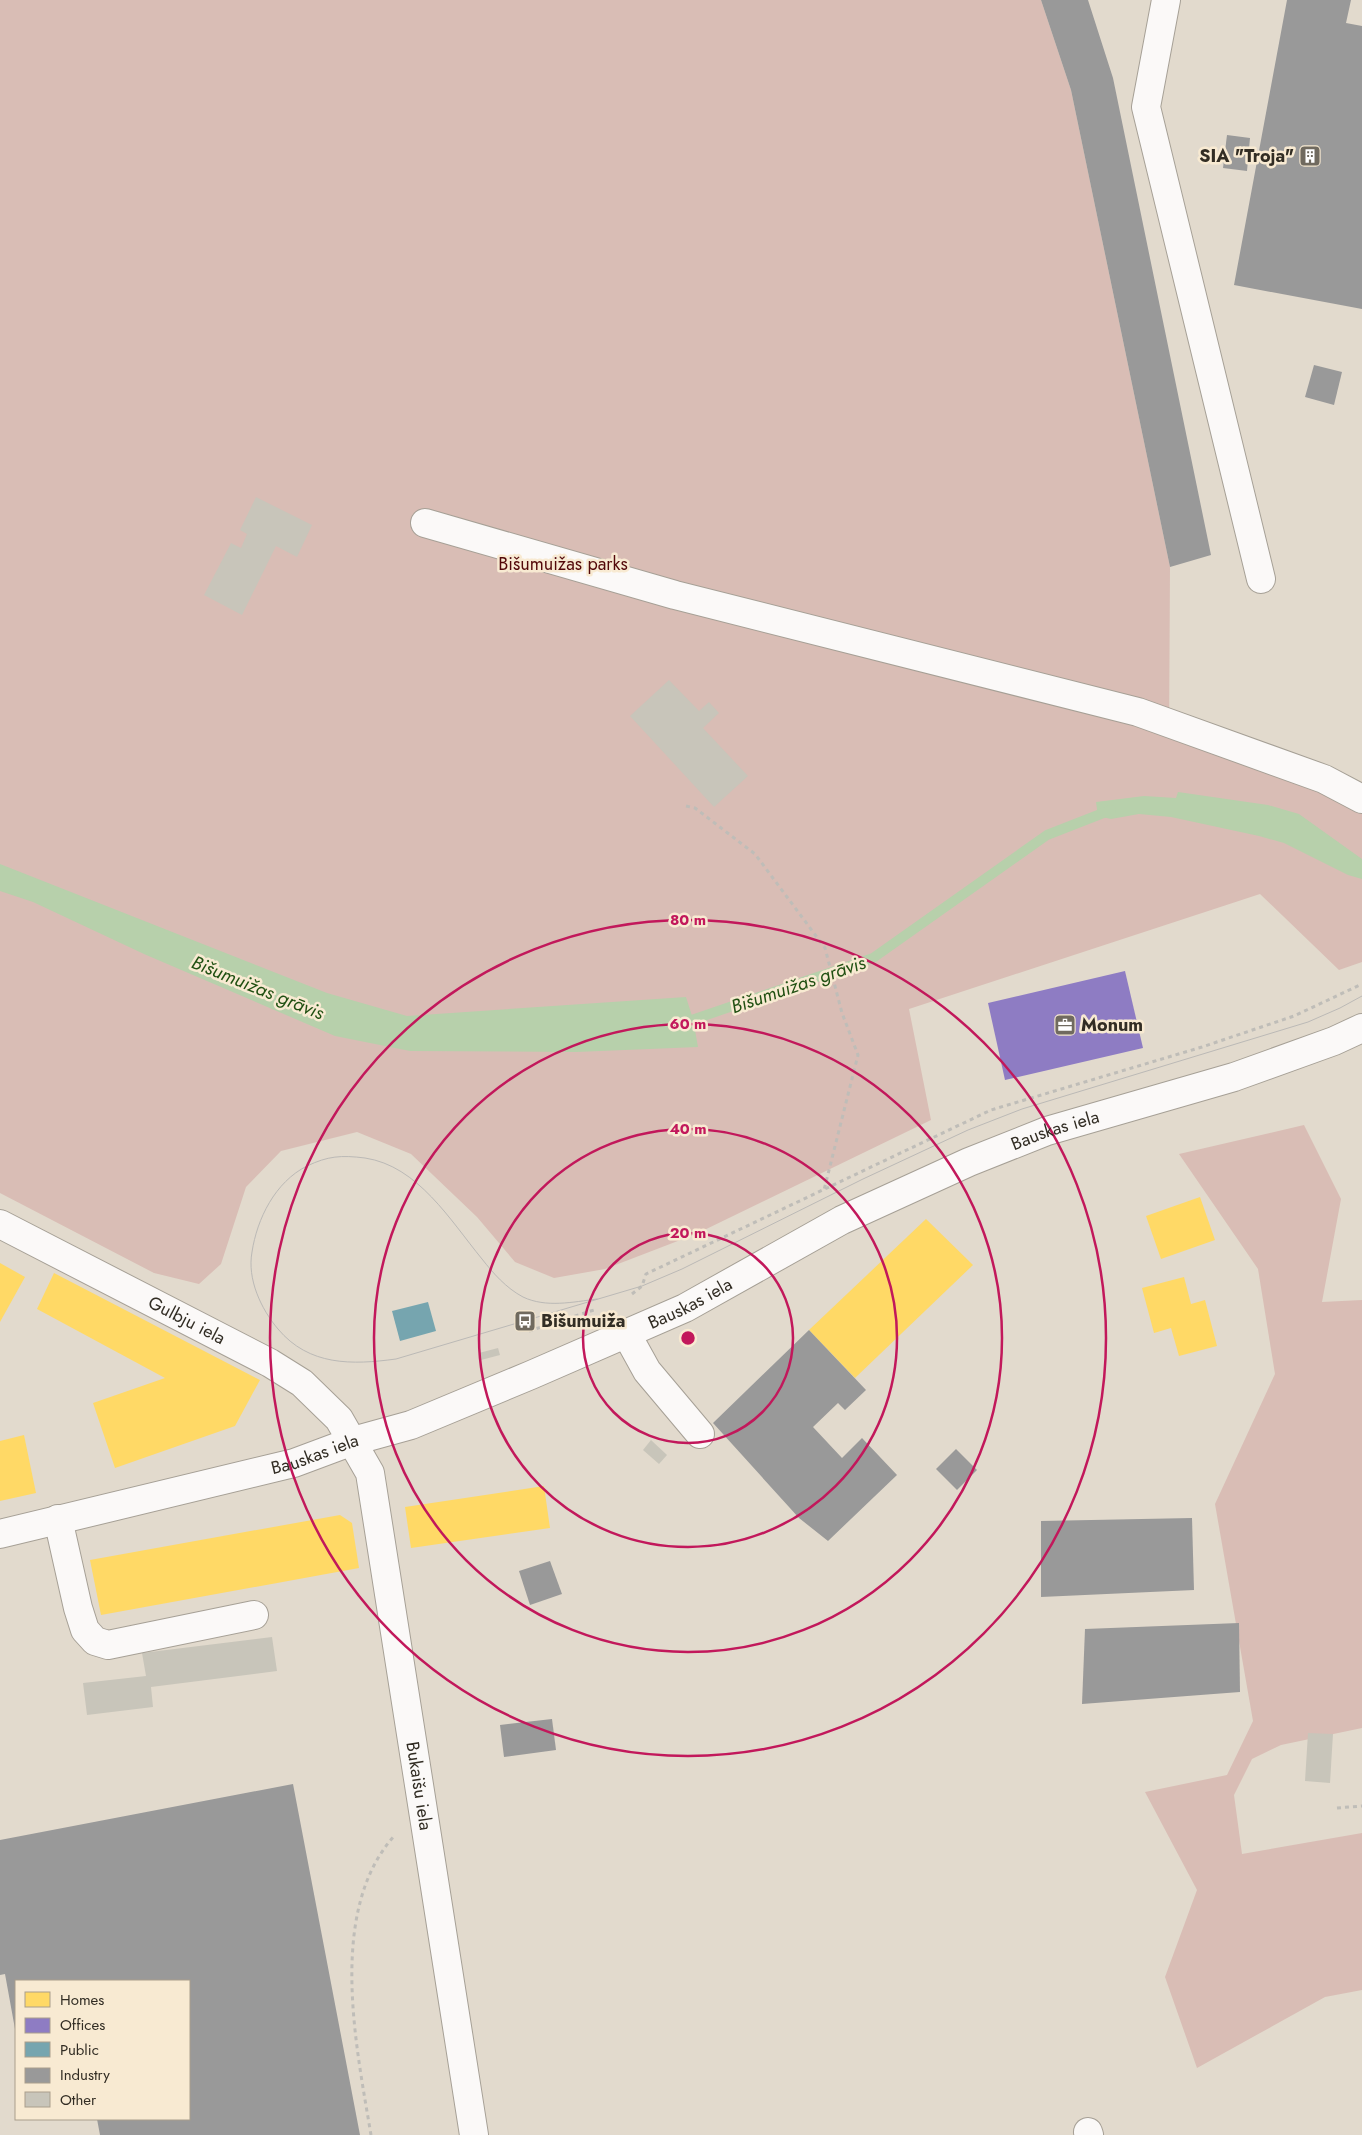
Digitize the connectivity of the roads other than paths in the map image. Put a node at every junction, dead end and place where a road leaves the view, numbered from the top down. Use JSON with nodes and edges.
{"nodes":[{"id":1,"x":1166,"y":0,"type":"edge"},
{"id":2,"x":425,"y":523,"type":"dead end"},
{"id":3,"x":1261,"y":579,"type":"dead end"},
{"id":4,"x":1362,"y":799,"type":"edge"},
{"id":5,"x":1362,"y":1028,"type":"edge"},
{"id":6,"x":0,"y":1224,"type":"edge"},
{"id":7,"x":626,"y":1333,"type":"junction"},
{"id":8,"x":700,"y":1434,"type":"dead end"},
{"id":9,"x":353,"y":1441,"type":"junction"},
{"id":10,"x":58,"y":1519,"type":"junction"},
{"id":11,"x":0,"y":1534,"type":"edge"},
{"id":12,"x":254,"y":1615,"type":"dead end"},
{"id":13,"x":474,"y":2135,"type":"edge"}],
"edges":[{"from":1,"to":3,"type":"street"},
{"from":2,"to":4,"type":"street"},
{"from":5,"to":7,"type":"street","name":"Bauskas iela"},
{"from":6,"to":9,"type":"street","name":"Gulbju iela"},
{"from":7,"to":8,"type":"street"},
{"from":7,"to":9,"type":"street","name":"Bauskas iela"},
{"from":9,"to":10,"type":"street","name":"Bauskas iela"},
{"from":9,"to":13,"type":"street","name":"Bukaišu iela"},
{"from":10,"to":11,"type":"street","name":"Bauskas iela"},
{"from":10,"to":12,"type":"street"}]}
